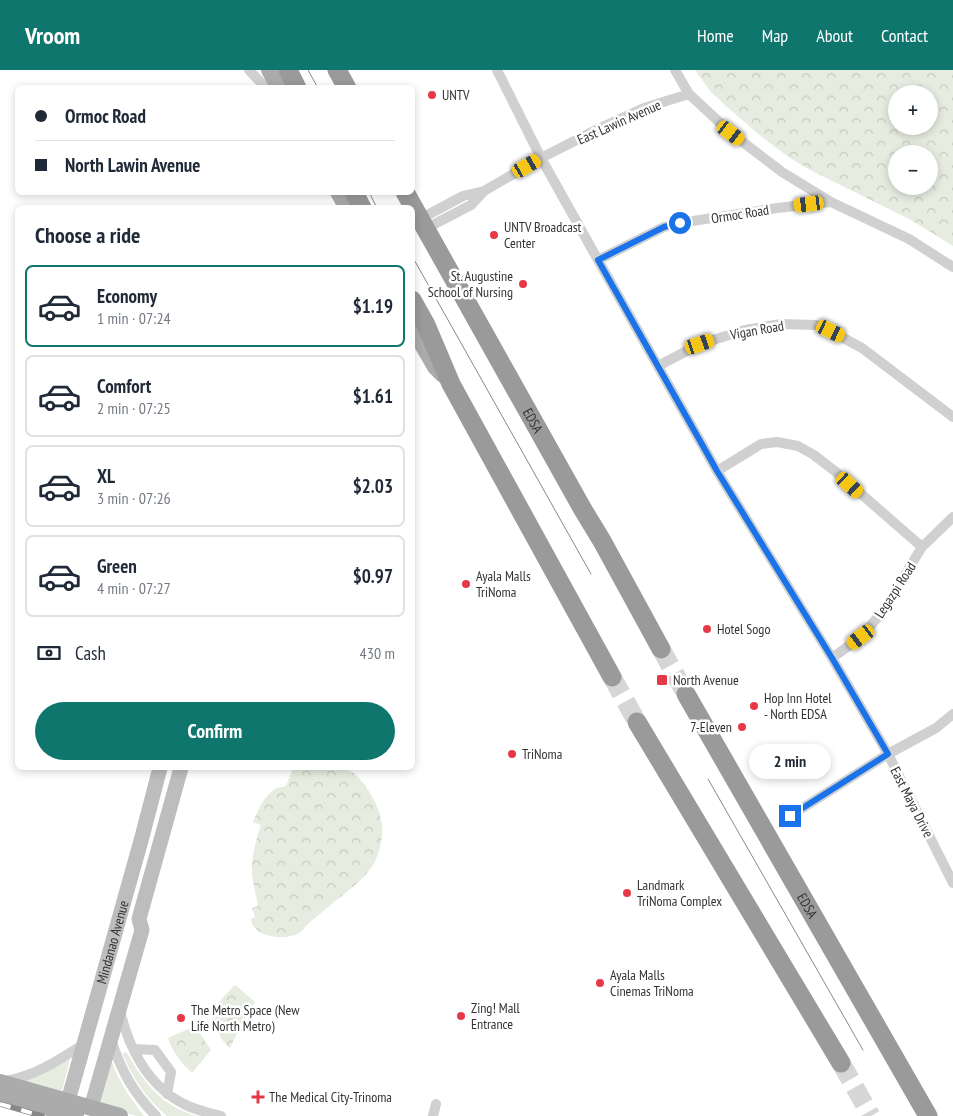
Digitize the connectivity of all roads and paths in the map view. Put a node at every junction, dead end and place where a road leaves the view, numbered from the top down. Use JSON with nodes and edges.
{"nodes":[{"id":1,"x":249,"y":70,"type":"edge"},
{"id":2,"x":269,"y":70,"type":"edge"},
{"id":3,"x":288,"y":70,"type":"edge"},
{"id":4,"x":337,"y":70,"type":"edge"},
{"id":5,"x":496,"y":70,"type":"edge"},
{"id":6,"x":675,"y":70,"type":"edge"},
{"id":7,"x":263,"y":85,"type":"edge"},
{"id":8,"x":277,"y":85,"type":"edge"},
{"id":9,"x":296,"y":85,"type":"edge"},
{"id":10,"x":345,"y":85,"type":"edge"},
{"id":11,"x":689,"y":94,"type":"junction"},
{"id":12,"x":542,"y":158,"type":"junction"},
{"id":13,"x":832,"y":202,"type":"junction"},
{"id":14,"x":415,"y":210,"type":"edge"},
{"id":15,"x":423,"y":224,"type":"junction"},
{"id":16,"x":598,"y":260,"type":"junction"},
{"id":17,"x":953,"y":267,"type":"edge"},
{"id":18,"x":415,"y":305,"type":"edge"},
{"id":19,"x":415,"y":337,"type":"edge"},
{"id":20,"x":418,"y":350,"type":"edge"},
{"id":21,"x":658,"y":366,"type":"junction"},
{"id":22,"x":451,"y":384,"type":"junction"},
{"id":23,"x":953,"y":417,"type":"edge"},
{"id":24,"x":717,"y":471,"type":"junction"},
{"id":25,"x":953,"y":517,"type":"edge"},
{"id":26,"x":922,"y":547,"type":"junction"},
{"id":27,"x":661,"y":650,"type":"tunnel mouth"},
{"id":28,"x":832,"y":658,"type":"junction"},
{"id":29,"x":612,"y":677,"type":"tunnel mouth"},
{"id":30,"x":686,"y":694,"type":"tunnel mouth"},
{"id":31,"x":953,"y":714,"type":"edge"},
{"id":32,"x":637,"y":722,"type":"tunnel mouth"},
{"id":33,"x":888,"y":754,"type":"junction"},
{"id":34,"x":159,"y":770,"type":"edge"},
{"id":35,"x":180,"y":770,"type":"edge"},
{"id":36,"x":790,"y":816,"type":"dead end"},
{"id":37,"x":953,"y":883,"type":"edge"},
{"id":38,"x":120,"y":1007,"type":"junction"},
{"id":39,"x":111,"y":1040,"type":"junction"},
{"id":40,"x":84,"y":1044,"type":"junction"},
{"id":41,"x":134,"y":1050,"type":"junction"},
{"id":42,"x":841,"y":1062,"type":"tunnel mouth"},
{"id":43,"x":75,"y":1078,"type":"junction"},
{"id":44,"x":0,"y":1082,"type":"edge"},
{"id":45,"x":98,"y":1084,"type":"junction"},
{"id":46,"x":0,"y":1094,"type":"edge"},
{"id":47,"x":167,"y":1094,"type":"junction"},
{"id":48,"x":436,"y":1104,"type":"dead end"},
{"id":49,"x":67,"y":1111,"type":"edge"},
{"id":50,"x":90,"y":1112,"type":"edge"},
{"id":51,"x":120,"y":1116,"type":"edge"},
{"id":52,"x":156,"y":1116,"type":"edge"},
{"id":53,"x":221,"y":1116,"type":"edge"},
{"id":54,"x":432,"y":1116,"type":"edge"},
{"id":55,"x":928,"y":1116,"type":"edge"}],
"edges":[{"from":1,"to":7,"type":"street"},
{"from":2,"to":8,"type":"main road"},
{"from":3,"to":9,"type":"highway"},
{"from":4,"to":10,"type":"highway"},
{"from":5,"to":12,"type":"street","name":"East Maya Drive"},
{"from":6,"to":11,"type":"street"},
{"from":11,"to":12,"type":"street","name":"East Lawin Avenue"},
{"from":11,"to":13,"type":"street"},
{"from":12,"to":15,"type":"street","name":"East Lawin Avenue"},
{"from":12,"to":16,"type":"street","name":"East Maya Drive"},
{"from":13,"to":16,"type":"street","name":"Ormoc Road"},
{"from":13,"to":17,"type":"street"},
{"from":14,"to":15,"type":"highway","name":"EDSA"},
{"from":15,"to":27,"type":"highway","name":"EDSA"},
{"from":16,"to":21,"type":"street","name":"East Maya Drive"},
{"from":18,"to":22,"type":"highway"},
{"from":19,"to":20,"type":"main road"},
{"from":20,"to":22,"type":"main road"},
{"from":21,"to":23,"type":"street","name":"Vigan Road"},
{"from":21,"to":24,"type":"street","name":"East Maya Drive"},
{"from":22,"to":29,"type":"highway"},
{"from":24,"to":26,"type":"street"},
{"from":24,"to":28,"type":"street","name":"East Maya Drive"},
{"from":25,"to":26,"type":"street","name":"Legazpi Road"},
{"from":26,"to":28,"type":"street","name":"Legazpi Road"},
{"from":28,"to":33,"type":"street","name":"East Maya Drive"},
{"from":30,"to":55,"type":"highway","name":"EDSA"},
{"from":31,"to":33,"type":"street"},
{"from":32,"to":42,"type":"highway"},
{"from":33,"to":36,"type":"street"},
{"from":33,"to":37,"type":"street","name":"East Maya Drive"},
{"from":34,"to":40,"type":"street","name":"Mindanao Avenue"},
{"from":35,"to":38,"type":"street","name":"Mindanao Avenue"},
{"from":38,"to":39,"type":"street","name":"Mindanao Avenue"},
{"from":38,"to":41,"type":"street"},
{"from":39,"to":45,"type":"street","name":"Mindanao Avenue"},
{"from":39,"to":52,"type":"street"},
{"from":40,"to":43,"type":"street","name":"Mindanao Avenue"},
{"from":40,"to":44,"type":"street"},
{"from":41,"to":47,"type":"street"},
{"from":41,"to":47,"type":"street"},
{"from":43,"to":45,"type":"street"},
{"from":43,"to":49,"type":"street","name":"Mindanao Avenue"},
{"from":44,"to":49,"type":"main road"},
{"from":45,"to":50,"type":"street","name":"Mindanao Avenue"},
{"from":46,"to":49,"type":"main road"},
{"from":47,"to":53,"type":"street"},
{"from":48,"to":54,"type":"street"},
{"from":49,"to":50,"type":"main road"},
{"from":50,"to":51,"type":"main road"}]}
